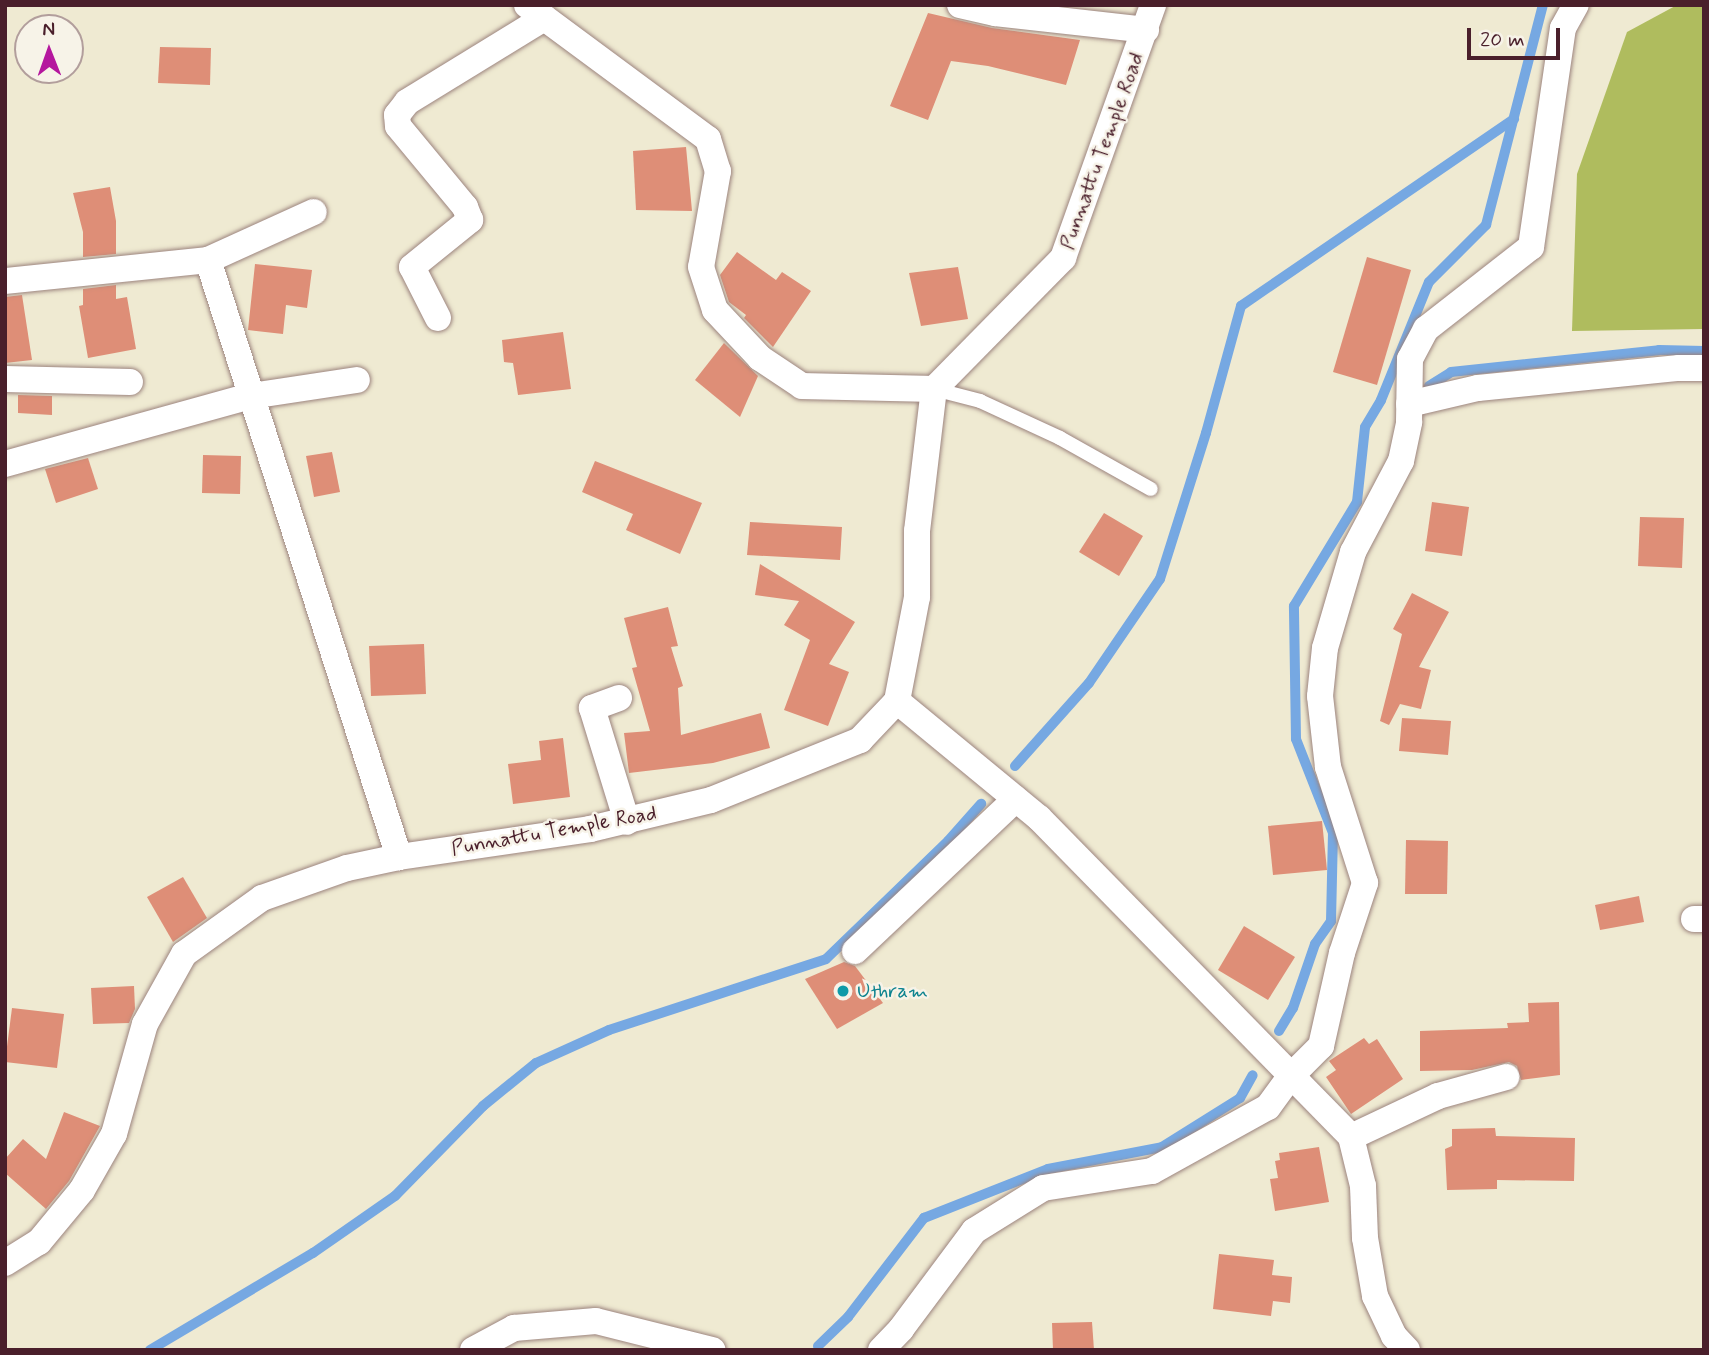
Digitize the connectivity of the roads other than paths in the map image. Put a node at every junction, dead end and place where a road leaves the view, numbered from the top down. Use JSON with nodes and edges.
{"nodes":[{"id":1,"x":960,"y":5,"type":"edge"},
{"id":2,"x":1576,"y":5,"type":"edge"},
{"id":3,"x":536,"y":11,"type":"edge"},
{"id":4,"x":1149,"y":18,"type":"edge"},
{"id":5,"x":314,"y":212,"type":"dead end"},
{"id":6,"x":208,"y":260,"type":"junction"},
{"id":7,"x":5,"y":281,"type":"edge"},
{"id":8,"x":438,"y":318,"type":"dead end"},
{"id":9,"x":1704,"y":368,"type":"edge"},
{"id":10,"x":5,"y":379,"type":"edge"},
{"id":11,"x":357,"y":380,"type":"dead end"},
{"id":12,"x":130,"y":382,"type":"dead end"},
{"id":13,"x":934,"y":389,"type":"junction"},
{"id":14,"x":251,"y":396,"type":"junction"},
{"id":15,"x":1409,"y":404,"type":"junction"},
{"id":16,"x":5,"y":464,"type":"edge"},
{"id":17,"x":1151,"y":489,"type":"dead end"},
{"id":18,"x":619,"y":698,"type":"dead end"},
{"id":19,"x":897,"y":701,"type":"junction"},
{"id":20,"x":1016,"y":799,"type":"junction"},
{"id":21,"x":627,"y":822,"type":"junction"},
{"id":22,"x":399,"y":857,"type":"junction"},
{"id":23,"x":855,"y":951,"type":"dead end"},
{"id":24,"x":1290,"y":1077,"type":"junction"},
{"id":25,"x":1506,"y":1077,"type":"dead end"},
{"id":26,"x":1352,"y":1137,"type":"junction"},
{"id":27,"x":5,"y":1264,"type":"edge"},
{"id":28,"x":473,"y":1350,"type":"edge"},
{"id":29,"x":712,"y":1350,"type":"edge"},
{"id":30,"x":881,"y":1350,"type":"edge"},
{"id":31,"x":1407,"y":1350,"type":"edge"}],
"edges":[{"from":1,"to":4,"type":"street"},
{"from":2,"to":15,"type":"street"},
{"from":3,"to":8,"type":"street"},
{"from":3,"to":13,"type":"street"},
{"from":4,"to":13,"type":"street","name":"Punnattu Temple Road"},
{"from":5,"to":6,"type":"street"},
{"from":6,"to":7,"type":"street"},
{"from":6,"to":14,"type":"street"},
{"from":9,"to":15,"type":"street"},
{"from":10,"to":12,"type":"street"},
{"from":11,"to":14,"type":"street"},
{"from":13,"to":17,"type":"lane"},
{"from":13,"to":19,"type":"street"},
{"from":14,"to":16,"type":"street"},
{"from":14,"to":22,"type":"street"},
{"from":15,"to":24,"type":"street"},
{"from":18,"to":21,"type":"street"},
{"from":19,"to":20,"type":"street"},
{"from":19,"to":21,"type":"street","name":"Punnattu Temple Road"},
{"from":20,"to":23,"type":"street"},
{"from":20,"to":24,"type":"street"},
{"from":21,"to":22,"type":"street","name":"Punnattu Temple Road"},
{"from":22,"to":27,"type":"street","name":"Punnattu Temple Road"},
{"from":24,"to":26,"type":"street"},
{"from":24,"to":30,"type":"street"},
{"from":25,"to":26,"type":"street"},
{"from":26,"to":31,"type":"street"},
{"from":28,"to":29,"type":"street"}]}
